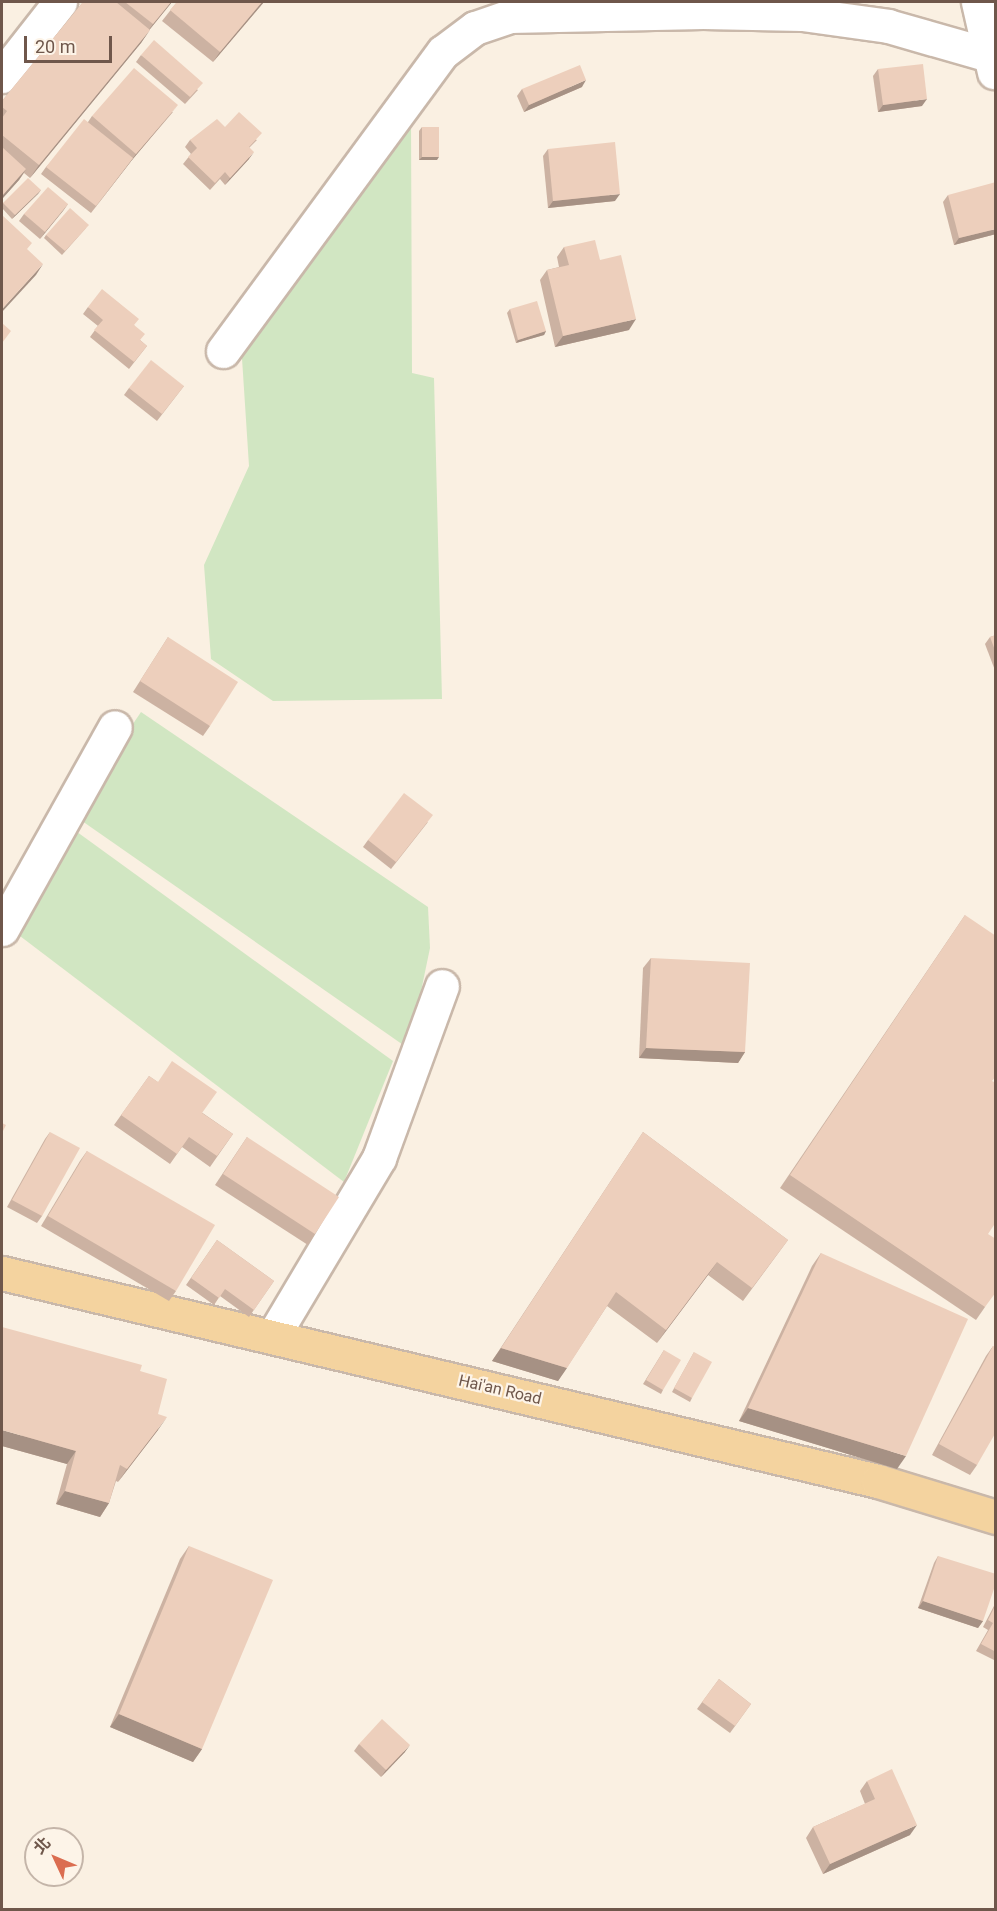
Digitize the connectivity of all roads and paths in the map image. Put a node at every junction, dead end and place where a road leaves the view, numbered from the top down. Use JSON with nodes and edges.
{"nodes":[{"id":1,"x":60,"y":2,"type":"edge"},
{"id":2,"x":978,"y":2,"type":"edge"},
{"id":3,"x":992,"y":65,"type":"edge"},
{"id":4,"x":2,"y":76,"type":"edge"},
{"id":5,"x":223,"y":351,"type":"dead end"},
{"id":6,"x":115,"y":727,"type":"dead end"},
{"id":7,"x":2,"y":929,"type":"edge"},
{"id":8,"x":442,"y":986,"type":"dead end"},
{"id":9,"x":2,"y":1274,"type":"edge"},
{"id":10,"x":273,"y":1336,"type":"junction"},
{"id":11,"x":996,"y":1517,"type":"edge"}],
"edges":[{"from":1,"to":4,"type":"street"},
{"from":2,"to":3,"type":"street"},
{"from":3,"to":5,"type":"street"},
{"from":6,"to":7,"type":"street"},
{"from":8,"to":10,"type":"street"},
{"from":9,"to":10,"type":"main road","name":"Hai'an Road"},
{"from":10,"to":11,"type":"main road","name":"Hai'an Road"}]}
